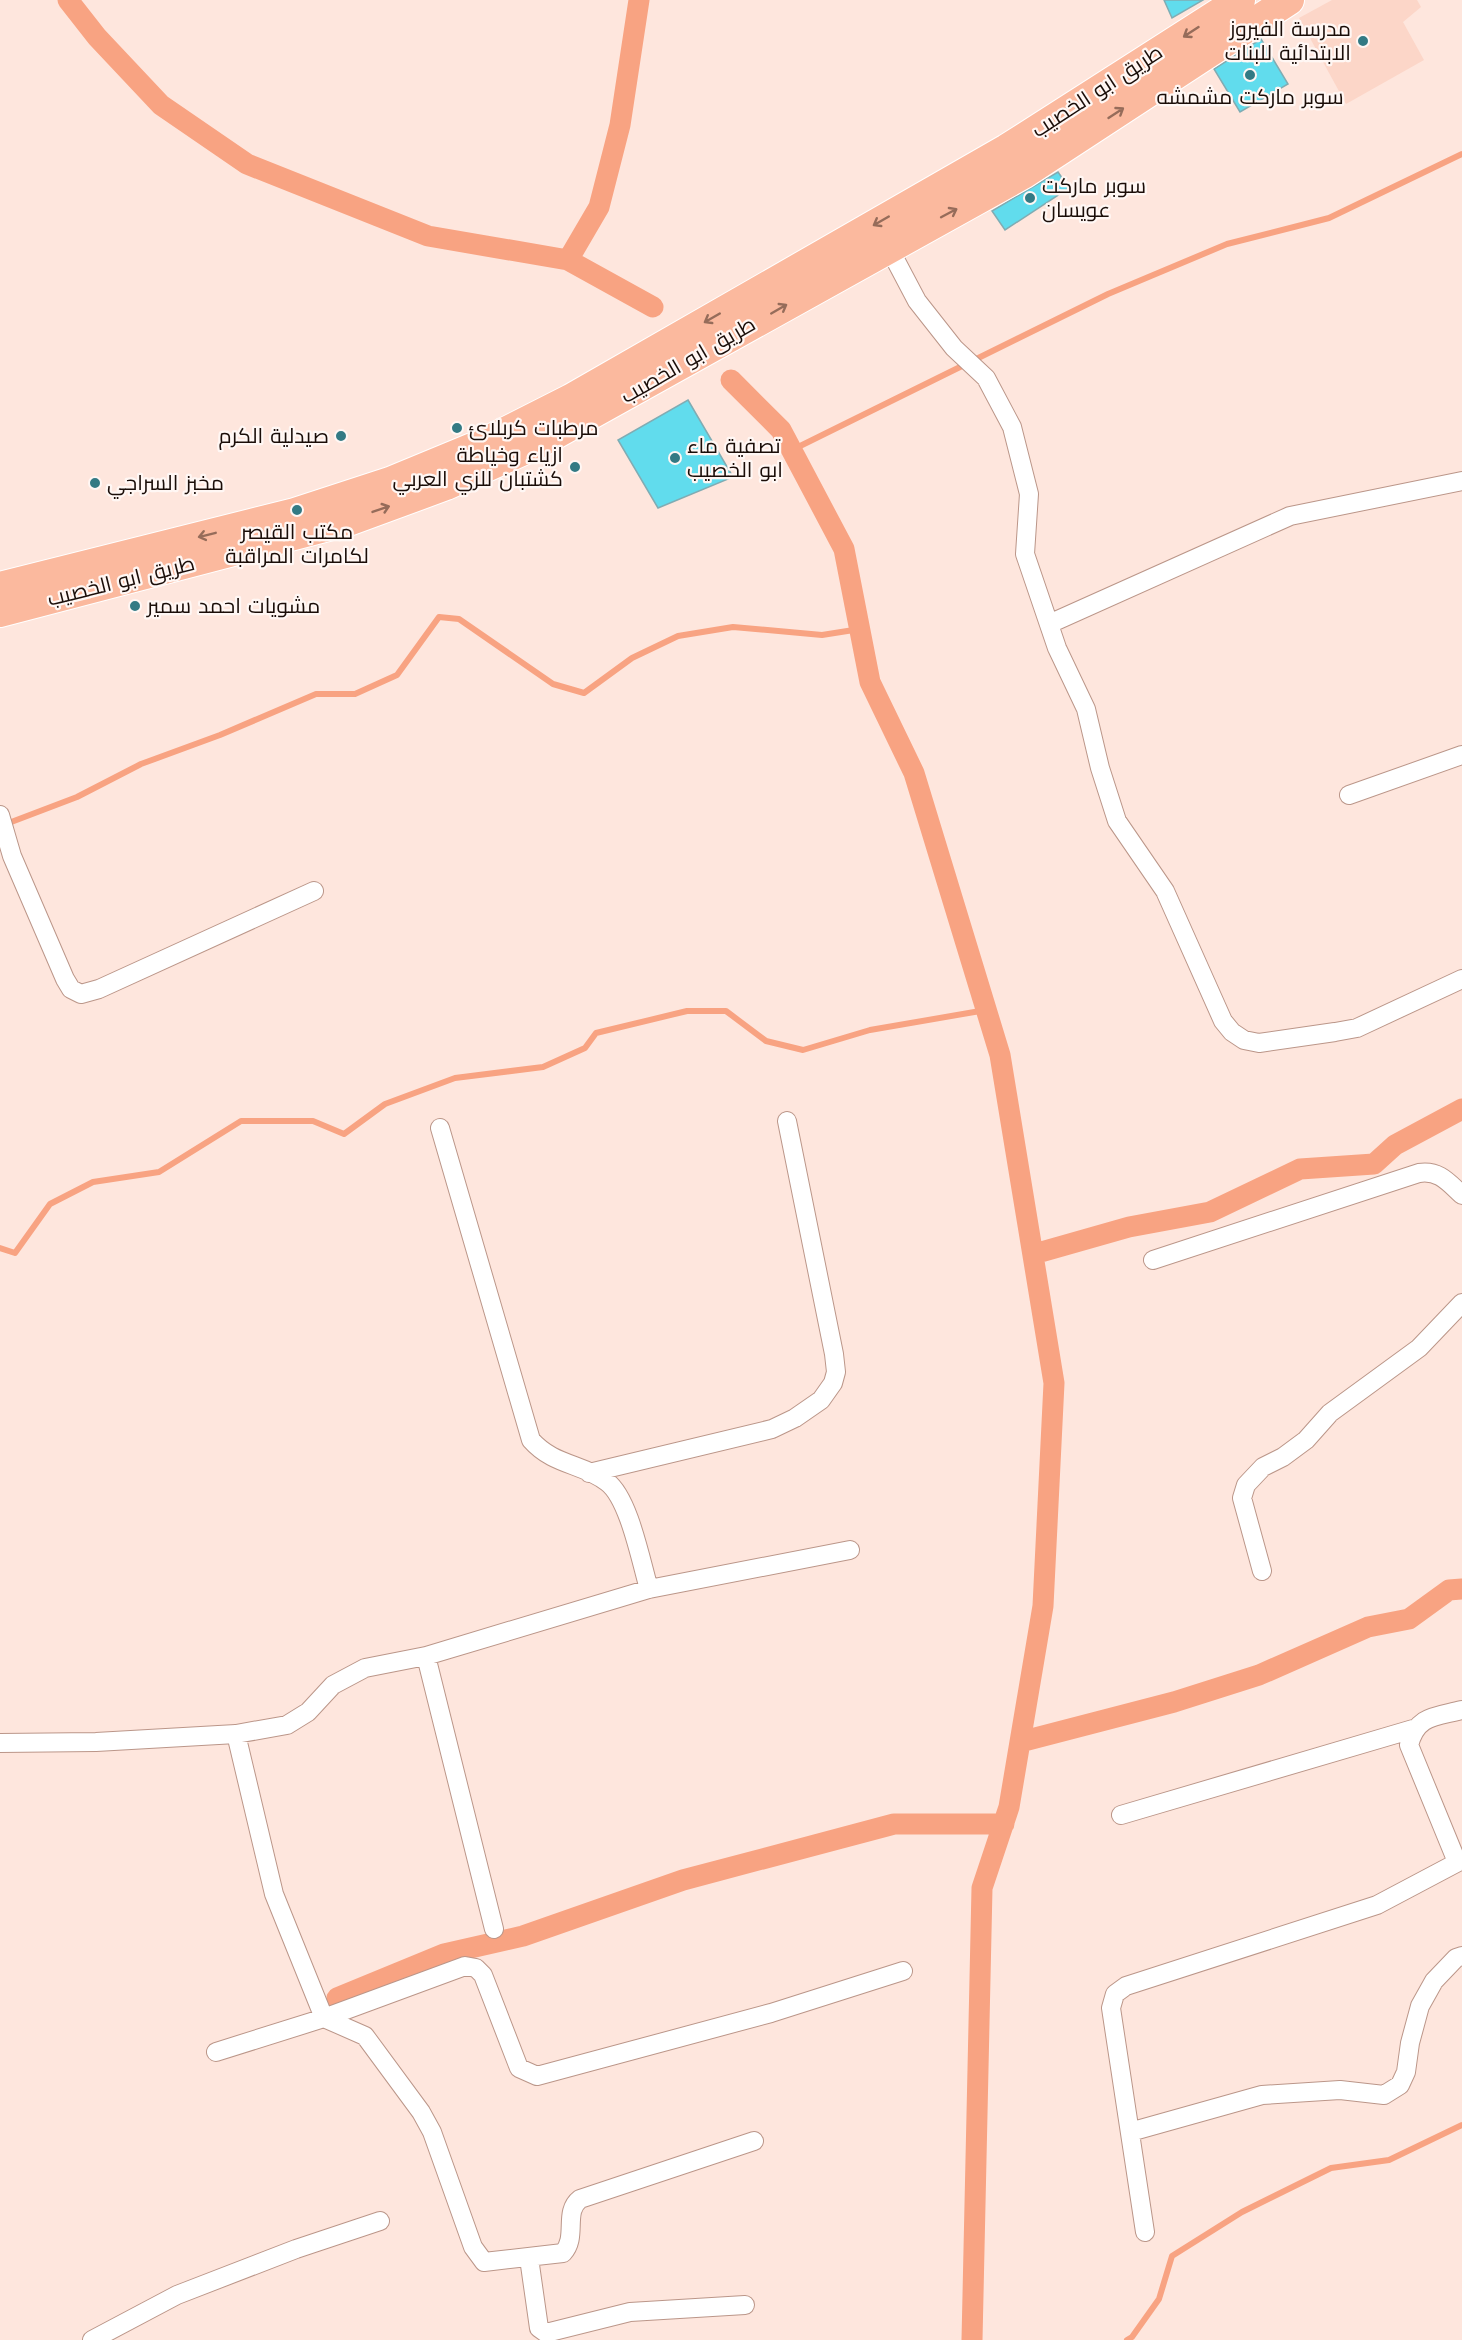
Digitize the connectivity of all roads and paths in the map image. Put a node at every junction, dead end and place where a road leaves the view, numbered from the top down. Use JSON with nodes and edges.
{"nodes":[{"id":1,"x":1240,"y":0,"type":"edge"},
{"id":2,"x":1289,"y":0,"type":"edge"},
{"id":3,"x":1015,"y":161,"type":"junction"},
{"id":4,"x":888,"y":246,"type":"junction"},
{"id":5,"x":1462,"y":482,"type":"edge"},
{"id":6,"x":0,"y":587,"type":"edge"},
{"id":7,"x":0,"y":612,"type":"edge"},
{"id":8,"x":1049,"y":624,"type":"junction"},
{"id":9,"x":1462,"y":755,"type":"edge"},
{"id":10,"x":1349,"y":795,"type":"dead end"},
{"id":11,"x":0,"y":815,"type":"edge"},
{"id":12,"x":314,"y":891,"type":"dead end"},
{"id":13,"x":1462,"y":979,"type":"edge"},
{"id":14,"x":787,"y":1121,"type":"dead end"},
{"id":15,"x":440,"y":1128,"type":"dead end"},
{"id":16,"x":1462,"y":1195,"type":"edge"},
{"id":17,"x":1153,"y":1260,"type":"dead end"},
{"id":18,"x":1462,"y":1303,"type":"edge"},
{"id":19,"x":589,"y":1473,"type":"junction"},
{"id":20,"x":850,"y":1550,"type":"dead end"},
{"id":21,"x":1262,"y":1571,"type":"dead end"},
{"id":22,"x":649,"y":1589,"type":"junction"},
{"id":23,"x":426,"y":1656,"type":"junction"},
{"id":24,"x":1462,"y":1710,"type":"edge"},
{"id":25,"x":1413,"y":1730,"type":"junction"},
{"id":26,"x":236,"y":1734,"type":"junction"},
{"id":27,"x":0,"y":1743,"type":"edge"},
{"id":28,"x":1121,"y":1815,"type":"dead end"},
{"id":29,"x":1460,"y":1861,"type":"edge"},
{"id":30,"x":494,"y":1929,"type":"dead end"},
{"id":31,"x":1462,"y":1956,"type":"edge"},
{"id":32,"x":903,"y":1971,"type":"dead end"},
{"id":33,"x":324,"y":2018,"type":"junction"},
{"id":34,"x":216,"y":2052,"type":"dead end"},
{"id":35,"x":1130,"y":2132,"type":"junction"},
{"id":36,"x":754,"y":2141,"type":"dead end"},
{"id":37,"x":380,"y":2221,"type":"dead end"},
{"id":38,"x":1145,"y":2232,"type":"dead end"},
{"id":39,"x":529,"y":2258,"type":"junction"},
{"id":40,"x":745,"y":2305,"type":"dead end"},
{"id":41,"x":92,"y":2340,"type":"edge"}],
"edges":[{"from":1,"to":3,"type":"main road","name":"طريق ابو الخصيب","one_way":true},
{"from":3,"to":2,"type":"main road","name":"طريق ابو الخصيب","one_way":true},
{"from":4,"to":3,"type":"main road","name":"طريق ابو الخصيب","one_way":true},
{"from":3,"to":6,"type":"main road","name":"طريق ابو الخصيب","one_way":true},
{"from":7,"to":4,"type":"main road","name":"طريق ابو الخصيب","one_way":true},
{"from":4,"to":8,"type":"street"},
{"from":5,"to":8,"type":"street"},
{"from":8,"to":13,"type":"street"},
{"from":9,"to":10,"type":"street"},
{"from":11,"to":12,"type":"street"},
{"from":14,"to":19,"type":"street"},
{"from":15,"to":19,"type":"street"},
{"from":16,"to":17,"type":"street"},
{"from":18,"to":21,"type":"street"},
{"from":19,"to":22,"type":"street"},
{"from":20,"to":22,"type":"street"},
{"from":22,"to":23,"type":"street"},
{"from":23,"to":26,"type":"street"},
{"from":23,"to":30,"type":"street"},
{"from":24,"to":25,"type":"street"},
{"from":25,"to":28,"type":"street"},
{"from":25,"to":29,"type":"street"},
{"from":26,"to":27,"type":"street"},
{"from":26,"to":33,"type":"street"},
{"from":29,"to":35,"type":"street"},
{"from":31,"to":35,"type":"street"},
{"from":32,"to":33,"type":"street"},
{"from":33,"to":34,"type":"street"},
{"from":33,"to":39,"type":"street"},
{"from":35,"to":38,"type":"street"},
{"from":36,"to":39,"type":"street"},
{"from":37,"to":41,"type":"street"},
{"from":39,"to":40,"type":"street"}]}
